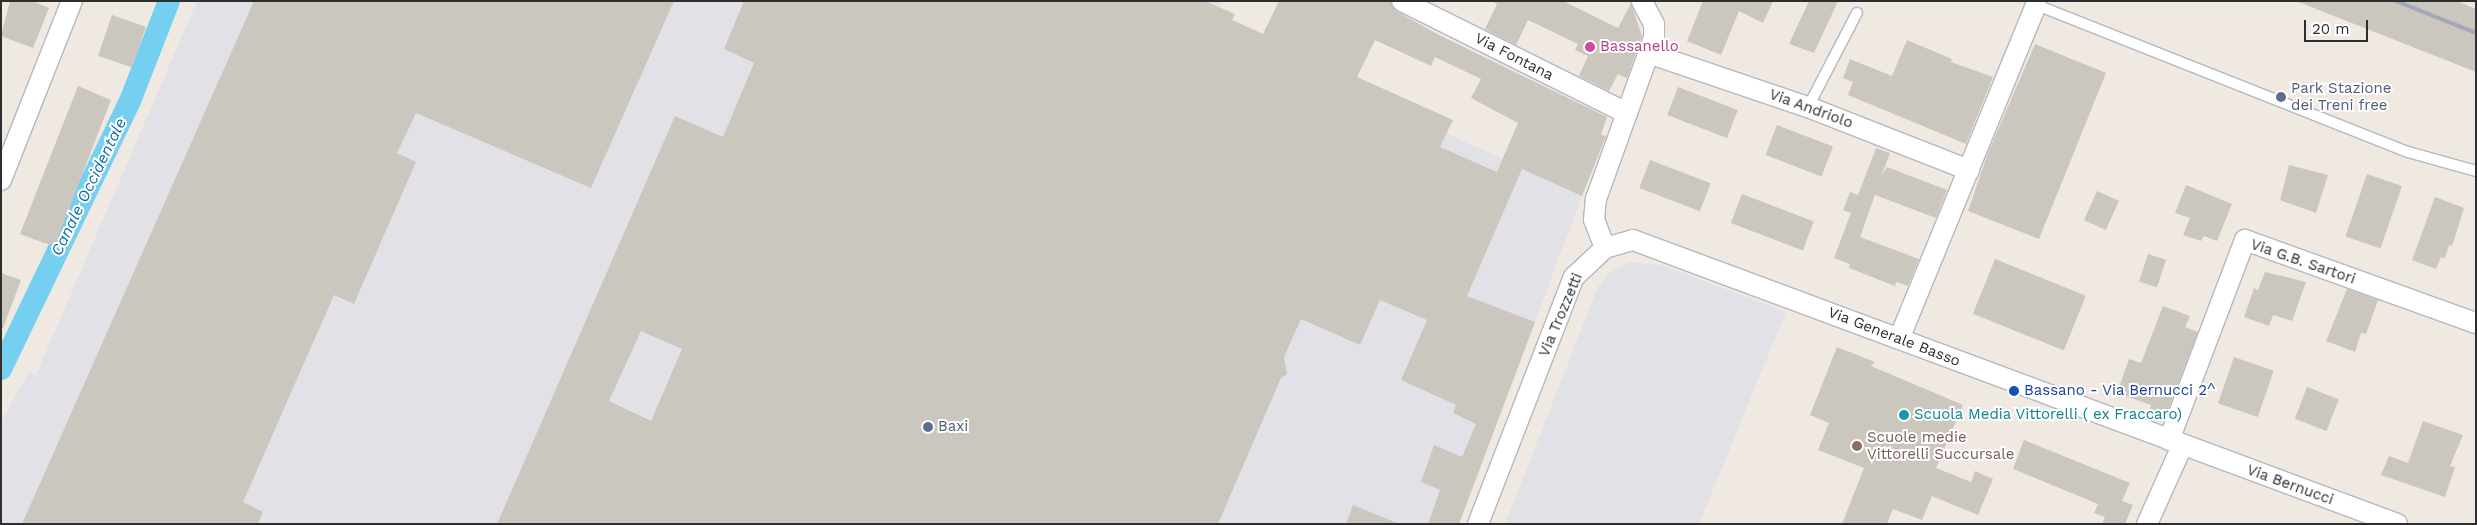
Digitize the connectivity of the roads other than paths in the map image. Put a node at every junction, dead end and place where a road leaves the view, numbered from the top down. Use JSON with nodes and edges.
{"nodes":[{"id":1,"x":72,"y":1,"type":"edge"},
{"id":2,"x":1402,"y":1,"type":"edge"},
{"id":3,"x":1642,"y":1,"type":"edge"},
{"id":4,"x":2032,"y":3,"type":"edge"},
{"id":5,"x":1857,"y":13,"type":"dead end"},
{"id":6,"x":1651,"y":54,"type":"junction"},
{"id":7,"x":1808,"y":107,"type":"junction"},
{"id":8,"x":1627,"y":113,"type":"junction"},
{"id":9,"x":1969,"y":170,"type":"junction"},
{"id":10,"x":2476,"y":171,"type":"edge"},
{"id":11,"x":1,"y":180,"type":"edge"},
{"id":12,"x":1605,"y":248,"type":"junction"},
{"id":13,"x":2476,"y":323,"type":"edge"},
{"id":14,"x":1899,"y":339,"type":"junction"},
{"id":15,"x":2176,"y":443,"type":"junction"},
{"id":16,"x":1478,"y":524,"type":"edge"},
{"id":17,"x":2147,"y":524,"type":"edge"},
{"id":18,"x":2397,"y":524,"type":"edge"}],
"edges":[{"from":1,"to":11,"type":"street"},
{"from":2,"to":8,"type":"street","name":"Via Fontana"},
{"from":3,"to":6,"type":"street"},
{"from":4,"to":9,"type":"street"},
{"from":4,"to":10,"type":"lane"},
{"from":5,"to":7,"type":"lane"},
{"from":6,"to":7,"type":"street","name":"Via Andriolo"},
{"from":6,"to":8,"type":"street"},
{"from":7,"to":9,"type":"street","name":"Via Andriolo"},
{"from":8,"to":12,"type":"street"},
{"from":9,"to":14,"type":"street"},
{"from":12,"to":14,"type":"street","name":"Via Generale Basso"},
{"from":12,"to":16,"type":"street","name":"Via Trozzetti"},
{"from":13,"to":15,"type":"street","name":"Via G.B. Sartori"},
{"from":14,"to":15,"type":"street","name":"Via Generale Basso"},
{"from":15,"to":17,"type":"street"},
{"from":15,"to":18,"type":"street","name":"Via Bernucci"}]}
